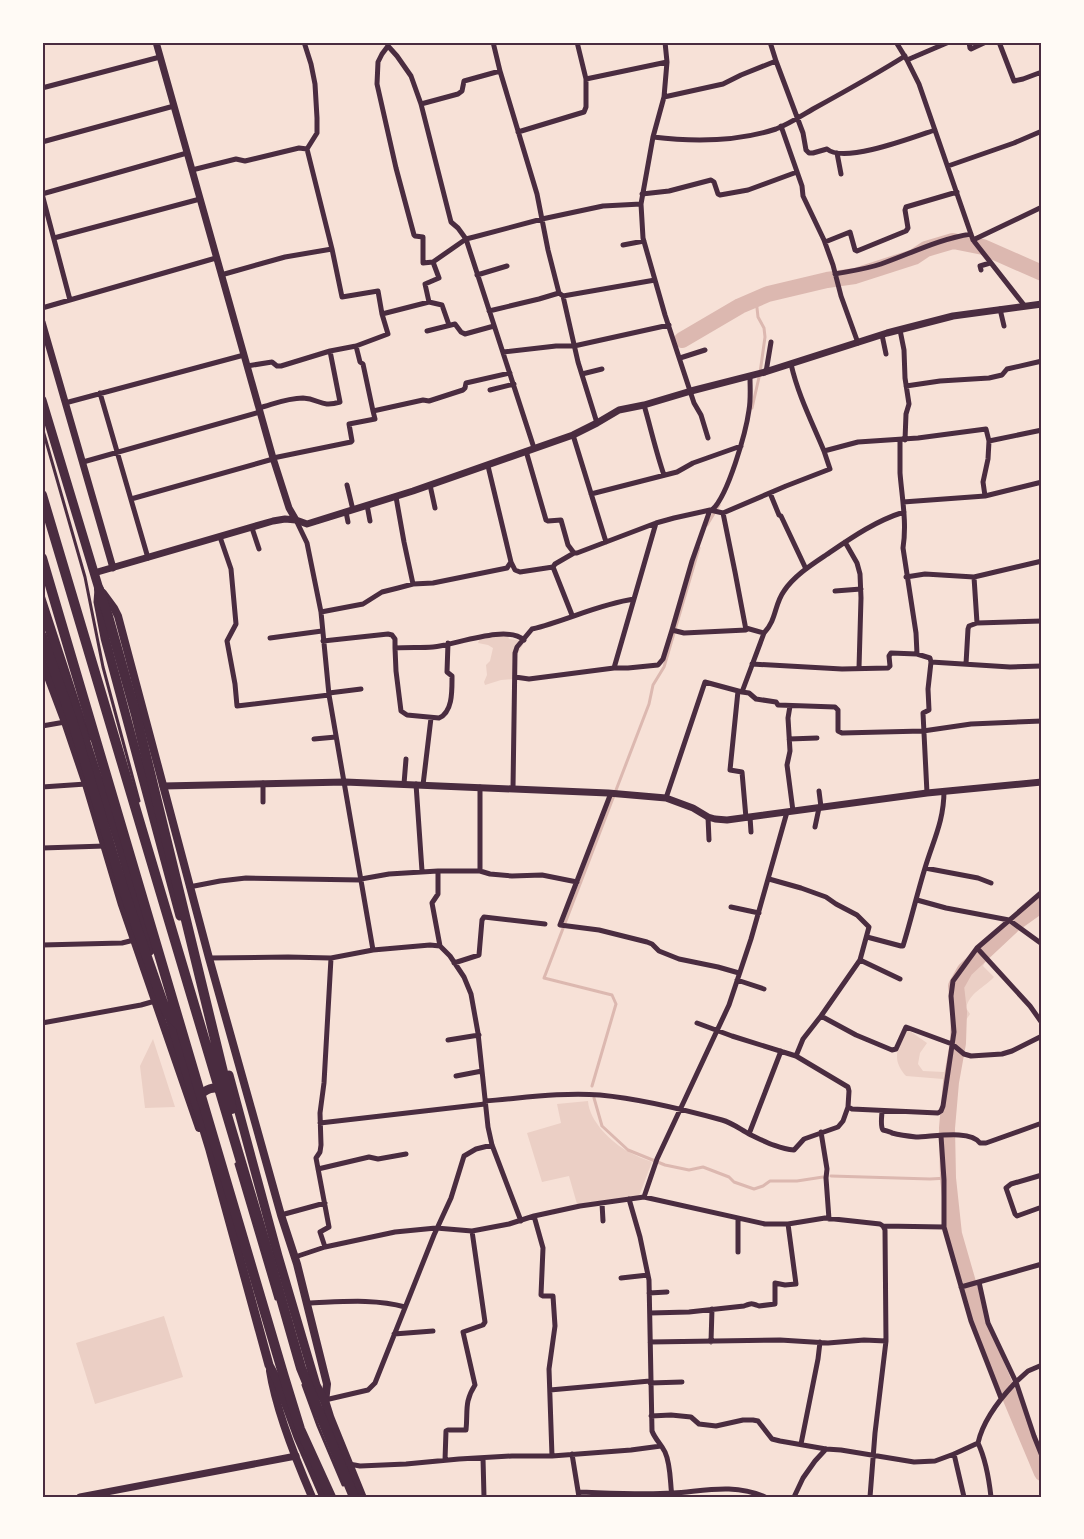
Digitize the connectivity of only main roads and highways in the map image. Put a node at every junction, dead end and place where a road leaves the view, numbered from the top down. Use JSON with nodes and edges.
{"nodes":[{"id":1,"x":42,"y":400,"type":"edge"},
{"id":2,"x":42,"y":495,"type":"edge"},
{"id":3,"x":42,"y":558,"type":"edge"},
{"id":4,"x":99,"y":589,"type":"junction"},
{"id":5,"x":42,"y":607,"type":"edge"},
{"id":6,"x":42,"y":636,"type":"edge"},
{"id":7,"x":42,"y":661,"type":"edge"},
{"id":8,"x":180,"y":1025,"type":"junction"},
{"id":9,"x":234,"y":1092,"type":"junction"},
{"id":10,"x":196,"y":1103,"type":"junction"},
{"id":11,"x":210,"y":1150,"type":"junction"},
{"id":12,"x":264,"y":1239,"type":"junction"},
{"id":13,"x":269,"y":1365,"type":"junction"},
{"id":14,"x":325,"y":1401,"type":"junction"},
{"id":15,"x":312,"y":1497,"type":"edge"},
{"id":16,"x":324,"y":1497,"type":"edge"},
{"id":17,"x":333,"y":1497,"type":"edge"},
{"id":18,"x":354,"y":1497,"type":"edge"},
{"id":19,"x":362,"y":1497,"type":"edge"}],
"edges":[{"from":1,"to":4,"type":"highway"},
{"from":2,"to":12,"type":"highway"},
{"from":3,"to":8,"type":"highway"},
{"from":4,"to":9,"type":"highway"},
{"from":4,"to":12,"type":"highway"},
{"from":4,"to":14,"type":"main road"},
{"from":5,"to":10,"type":"highway"},
{"from":6,"to":8,"type":"highway"},
{"from":7,"to":11,"type":"main road"},
{"from":8,"to":17,"type":"highway"},
{"from":9,"to":10,"type":"highway"},
{"from":9,"to":14,"type":"highway"},
{"from":10,"to":11,"type":"highway"},
{"from":11,"to":13,"type":"highway"},
{"from":12,"to":18,"type":"highway"},
{"from":13,"to":15,"type":"main road"},
{"from":13,"to":16,"type":"highway"},
{"from":14,"to":19,"type":"highway"}]}
